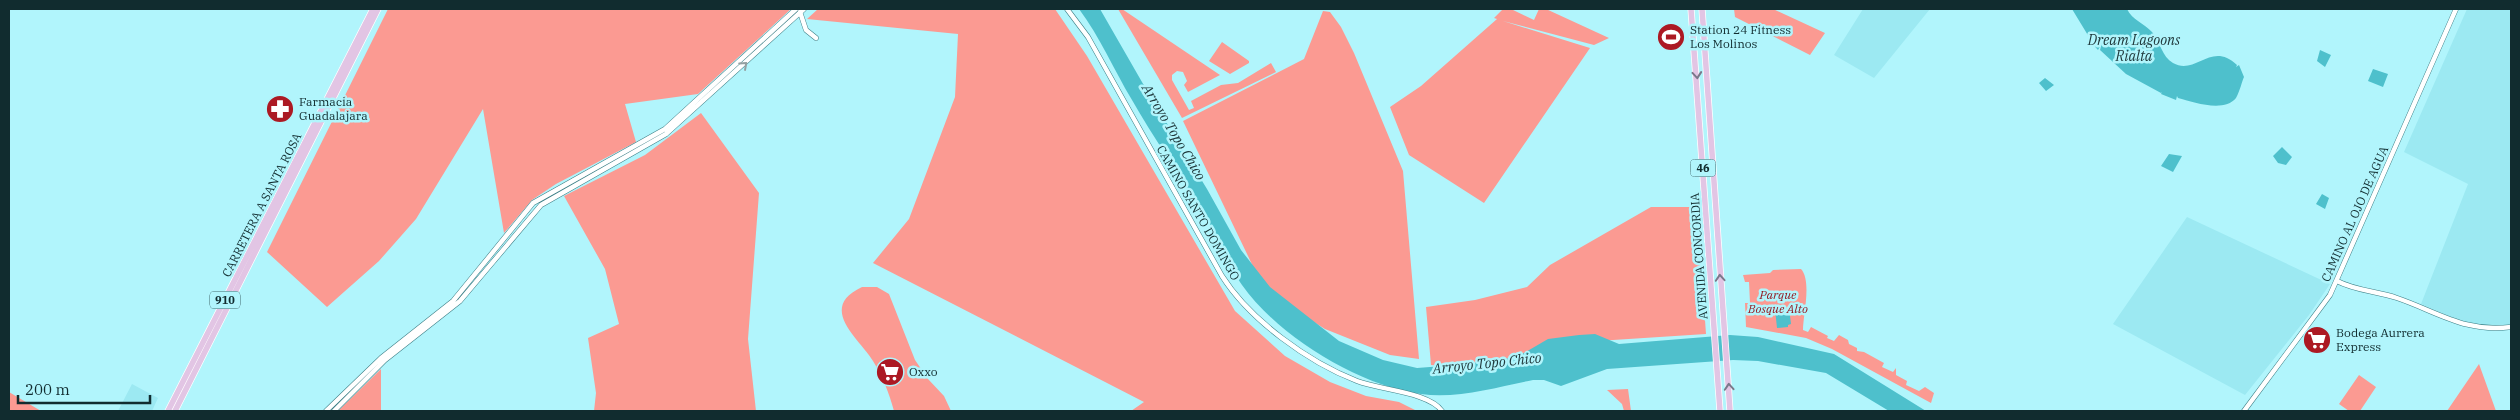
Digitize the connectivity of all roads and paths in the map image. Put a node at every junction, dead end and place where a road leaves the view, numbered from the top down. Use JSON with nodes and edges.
{"nodes":[{"id":1,"x":376,"y":9,"type":"edge"},
{"id":2,"x":1067,"y":9,"type":"edge"},
{"id":3,"x":1691,"y":9,"type":"edge"},
{"id":4,"x":2456,"y":9,"type":"edge"},
{"id":5,"x":800,"y":10,"type":"edge"},
{"id":6,"x":1701,"y":11,"type":"edge"},
{"id":7,"x":816,"y":38,"type":"dead end"},
{"id":8,"x":2337,"y":281,"type":"junction"},
{"id":9,"x":2511,"y":326,"type":"edge"},
{"id":10,"x":168,"y":411,"type":"edge"},
{"id":11,"x":175,"y":411,"type":"edge"},
{"id":12,"x":326,"y":411,"type":"edge"},
{"id":13,"x":334,"y":411,"type":"edge"},
{"id":14,"x":1442,"y":411,"type":"edge"},
{"id":15,"x":1720,"y":411,"type":"edge"},
{"id":16,"x":1730,"y":411,"type":"edge"},
{"id":17,"x":2244,"y":411,"type":"edge"}],
"edges":[{"from":1,"to":10,"type":"main road","name":"CARRETERA A SANTA ROSA","number":"910"},
{"from":1,"to":11,"type":"main road","name":"CARRETERA A SANTA ROSA","number":"910"},
{"from":2,"to":14,"type":"street","name":"CAMINO SANTO DOMINGO"},
{"from":3,"to":15,"type":"main road","name":"AVENIDA CONCORDIA","number":"46","one_way":true},
{"from":4,"to":8,"type":"street","name":"CAMINO AL OJO DE AGUA"},
{"from":5,"to":7,"type":"street"},
{"from":5,"to":12,"type":"street"},
{"from":13,"to":5,"type":"street","one_way":true},
{"from":16,"to":6,"type":"main road","name":"AVENIDA CONCORDIA","number":"46","one_way":true},
{"from":8,"to":9,"type":"street"},
{"from":8,"to":17,"type":"street","name":"CAMINO AL OJO DE AGUA"}]}
